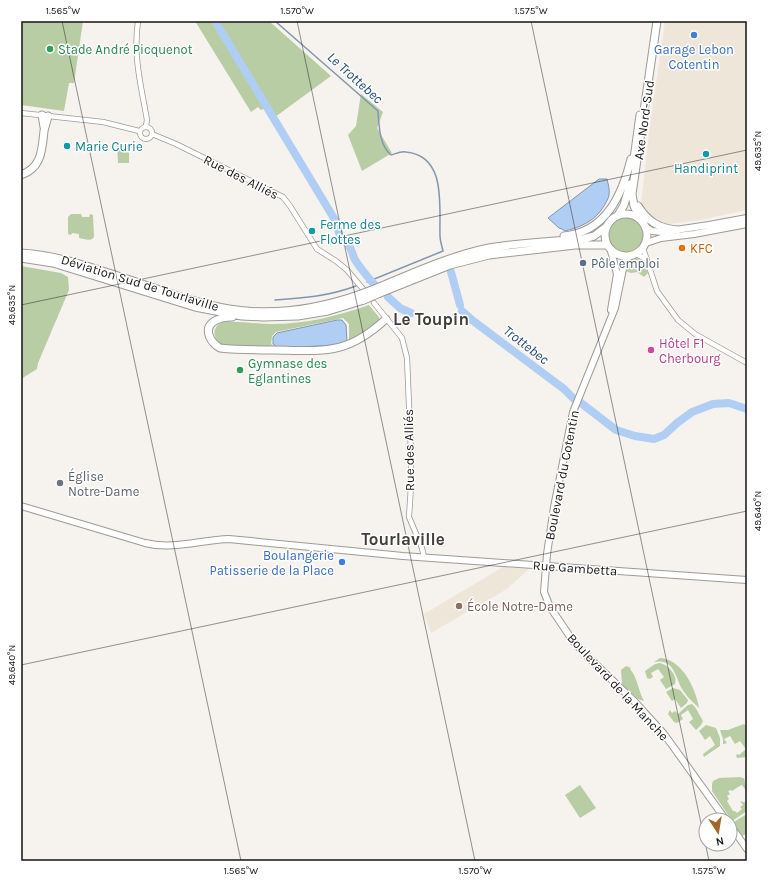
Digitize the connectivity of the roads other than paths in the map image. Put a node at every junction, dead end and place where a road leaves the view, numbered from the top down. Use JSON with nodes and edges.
{"nodes":[{"id":1,"x":138,"y":21,"type":"edge"},
{"id":2,"x":653,"y":21,"type":"edge"},
{"id":3,"x":657,"y":21,"type":"edge"},
{"id":4,"x":21,"y":112,"type":"edge"},
{"id":5,"x":45,"y":116,"type":"junction"},
{"id":6,"x":146,"y":126,"type":"junction"},
{"id":7,"x":139,"y":131,"type":"junction"},
{"id":8,"x":152,"y":134,"type":"junction"},
{"id":9,"x":635,"y":144,"type":"junction"},
{"id":10,"x":21,"y":175,"type":"edge"},
{"id":11,"x":635,"y":179,"type":"junction"},
{"id":12,"x":618,"y":215,"type":"junction"},
{"id":13,"x":640,"y":218,"type":"junction"},
{"id":14,"x":747,"y":218,"type":"edge"},
{"id":15,"x":747,"y":224,"type":"edge"},
{"id":16,"x":606,"y":228,"type":"junction"},
{"id":17,"x":647,"y":228,"type":"junction"},
{"id":18,"x":677,"y":230,"type":"junction"},
{"id":19,"x":529,"y":243,"type":"junction"},
{"id":20,"x":645,"y":245,"type":"junction"},
{"id":21,"x":609,"y":248,"type":"junction"},
{"id":22,"x":21,"y":253,"type":"edge"},
{"id":23,"x":632,"y":255,"type":"junction"},
{"id":24,"x":21,"y":258,"type":"edge"},
{"id":25,"x":646,"y":259,"type":"junction"},
{"id":26,"x":378,"y":291,"type":"junction"},
{"id":27,"x":363,"y":294,"type":"junction"},
{"id":28,"x":374,"y":303,"type":"dead end"},
{"id":29,"x":199,"y":305,"type":"junction"},
{"id":30,"x":242,"y":316,"type":"junction"},
{"id":31,"x":610,"y":318,"type":"junction"},
{"id":32,"x":386,"y":319,"type":"junction"},
{"id":33,"x":747,"y":363,"type":"edge"},
{"id":34,"x":21,"y":506,"type":"edge"},
{"id":35,"x":424,"y":557,"type":"junction"},
{"id":36,"x":546,"y":566,"type":"junction"},
{"id":37,"x":747,"y":580,"type":"edge"},
{"id":38,"x":720,"y":812,"type":"edge"},
{"id":39,"x":738,"y":836,"type":"edge"},
{"id":40,"x":747,"y":849,"type":"edge"}],
"edges":[{"from":1,"to":6,"type":"street"},
{"from":2,"to":9,"type":"highway","name":"Axe Nord-Sud"},
{"from":3,"to":11,"type":"highway","name":"Axe Nord-Sud"},
{"from":4,"to":5,"type":"street"},
{"from":5,"to":7,"type":"street"},
{"from":5,"to":10,"type":"highway"},
{"from":6,"to":7,"type":"street"},
{"from":6,"to":8,"type":"street"},
{"from":7,"to":8,"type":"street"},
{"from":8,"to":27,"type":"street","name":"Rue des Alliés"},
{"from":9,"to":12,"type":"highway","name":"Axe Nord-Sud"},
{"from":9,"to":19,"type":"highway"},
{"from":11,"to":13,"type":"highway","name":"Axe Nord-Sud"},
{"from":11,"to":18,"type":"highway"},
{"from":12,"to":13,"type":"highway"},
{"from":12,"to":16,"type":"highway"},
{"from":13,"to":17,"type":"highway"},
{"from":14,"to":18,"type":"main road"},
{"from":15,"to":20,"type":"main road"},
{"from":16,"to":19,"type":"highway","name":"Déviation Sud de Tourlaville"},
{"from":16,"to":21,"type":"highway"},
{"from":17,"to":18,"type":"main road"},
{"from":17,"to":20,"type":"highway"},
{"from":19,"to":26,"type":"highway","name":"Déviation Sud de Tourlaville"},
{"from":20,"to":23,"type":"highway"},
{"from":20,"to":25,"type":"street"},
{"from":21,"to":23,"type":"highway"},
{"from":21,"to":26,"type":"highway","name":"Déviation Sud de Tourlaville"},
{"from":21,"to":31,"type":"main road","name":"Boulevard du Cotentin"},
{"from":22,"to":29,"type":"highway","name":"Déviation Sud de Tourlaville"},
{"from":23,"to":25,"type":"street"},
{"from":23,"to":31,"type":"main road","name":"Boulevard du Cotentin"},
{"from":24,"to":29,"type":"highway","name":"Déviation Sud de Tourlaville"},
{"from":25,"to":33,"type":"street"},
{"from":26,"to":27,"type":"highway","name":"Déviation Sud de Tourlaville","bridge":true},
{"from":27,"to":29,"type":"highway","name":"Déviation Sud de Tourlaville"},
{"from":27,"to":30,"type":"highway","name":"Déviation Sud de Tourlaville"},
{"from":28,"to":32,"type":"street","name":"Rue des Alliés"},
{"from":29,"to":30,"type":"highway","name":"Déviation Sud de Tourlaville"},
{"from":30,"to":32,"type":"highway"},
{"from":31,"to":36,"type":"main road","name":"Boulevard du Cotentin"},
{"from":32,"to":35,"type":"street","name":"Rue des Alliés"},
{"from":34,"to":35,"type":"main road","name":"Rue Gambetta"},
{"from":35,"to":36,"type":"main road","name":"Rue Gambetta"},
{"from":36,"to":37,"type":"main road","name":"Rue Gambetta"},
{"from":36,"to":38,"type":"main road","name":"Boulevard de la Manche"},
{"from":39,"to":40,"type":"main road"}]}
